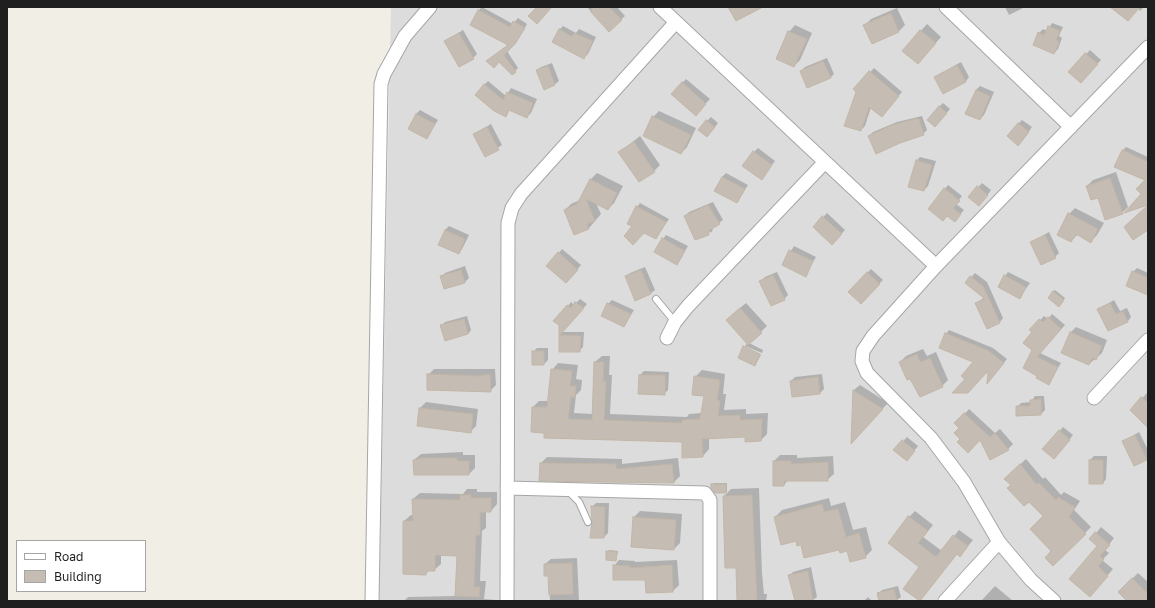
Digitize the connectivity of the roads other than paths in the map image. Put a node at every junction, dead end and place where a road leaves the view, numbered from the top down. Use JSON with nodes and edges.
{"nodes":[{"id":1,"x":430,"y":7,"type":"edge"},
{"id":2,"x":660,"y":7,"type":"edge"},
{"id":3,"x":946,"y":7,"type":"edge"},
{"id":4,"x":676,"y":22,"type":"junction"},
{"id":5,"x":1146,"y":52,"type":"edge"},
{"id":6,"x":1071,"y":127,"type":"junction"},
{"id":7,"x":824,"y":163,"type":"junction"},
{"id":8,"x":936,"y":266,"type":"junction"},
{"id":9,"x":656,"y":299,"type":"dead end"},
{"id":10,"x":675,"y":322,"type":"junction"},
{"id":11,"x":667,"y":338,"type":"dead end"},
{"id":12,"x":1148,"y":340,"type":"edge"},
{"id":13,"x":1094,"y":398,"type":"dead end"},
{"id":14,"x":507,"y":488,"type":"junction"},
{"id":15,"x":566,"y":488,"type":"junction"},
{"id":16,"x":588,"y":522,"type":"dead end"},
{"id":17,"x":999,"y":542,"type":"junction"},
{"id":18,"x":372,"y":601,"type":"edge"},
{"id":19,"x":507,"y":601,"type":"edge"},
{"id":20,"x":710,"y":601,"type":"edge"},
{"id":21,"x":945,"y":601,"type":"edge"},
{"id":22,"x":1054,"y":601,"type":"edge"}],
"edges":[{"from":1,"to":18,"type":"street"},
{"from":2,"to":4,"type":"street"},
{"from":3,"to":6,"type":"street"},
{"from":4,"to":7,"type":"street"},
{"from":4,"to":14,"type":"street"},
{"from":5,"to":6,"type":"street"},
{"from":6,"to":8,"type":"street"},
{"from":7,"to":8,"type":"street"},
{"from":7,"to":10,"type":"street"},
{"from":8,"to":17,"type":"street"},
{"from":9,"to":10,"type":"lane"},
{"from":10,"to":11,"type":"street"},
{"from":12,"to":13,"type":"street"},
{"from":14,"to":15,"type":"street"},
{"from":14,"to":19,"type":"street"},
{"from":15,"to":16,"type":"lane"},
{"from":15,"to":20,"type":"street"},
{"from":17,"to":21,"type":"street"},
{"from":17,"to":22,"type":"street"}]}
